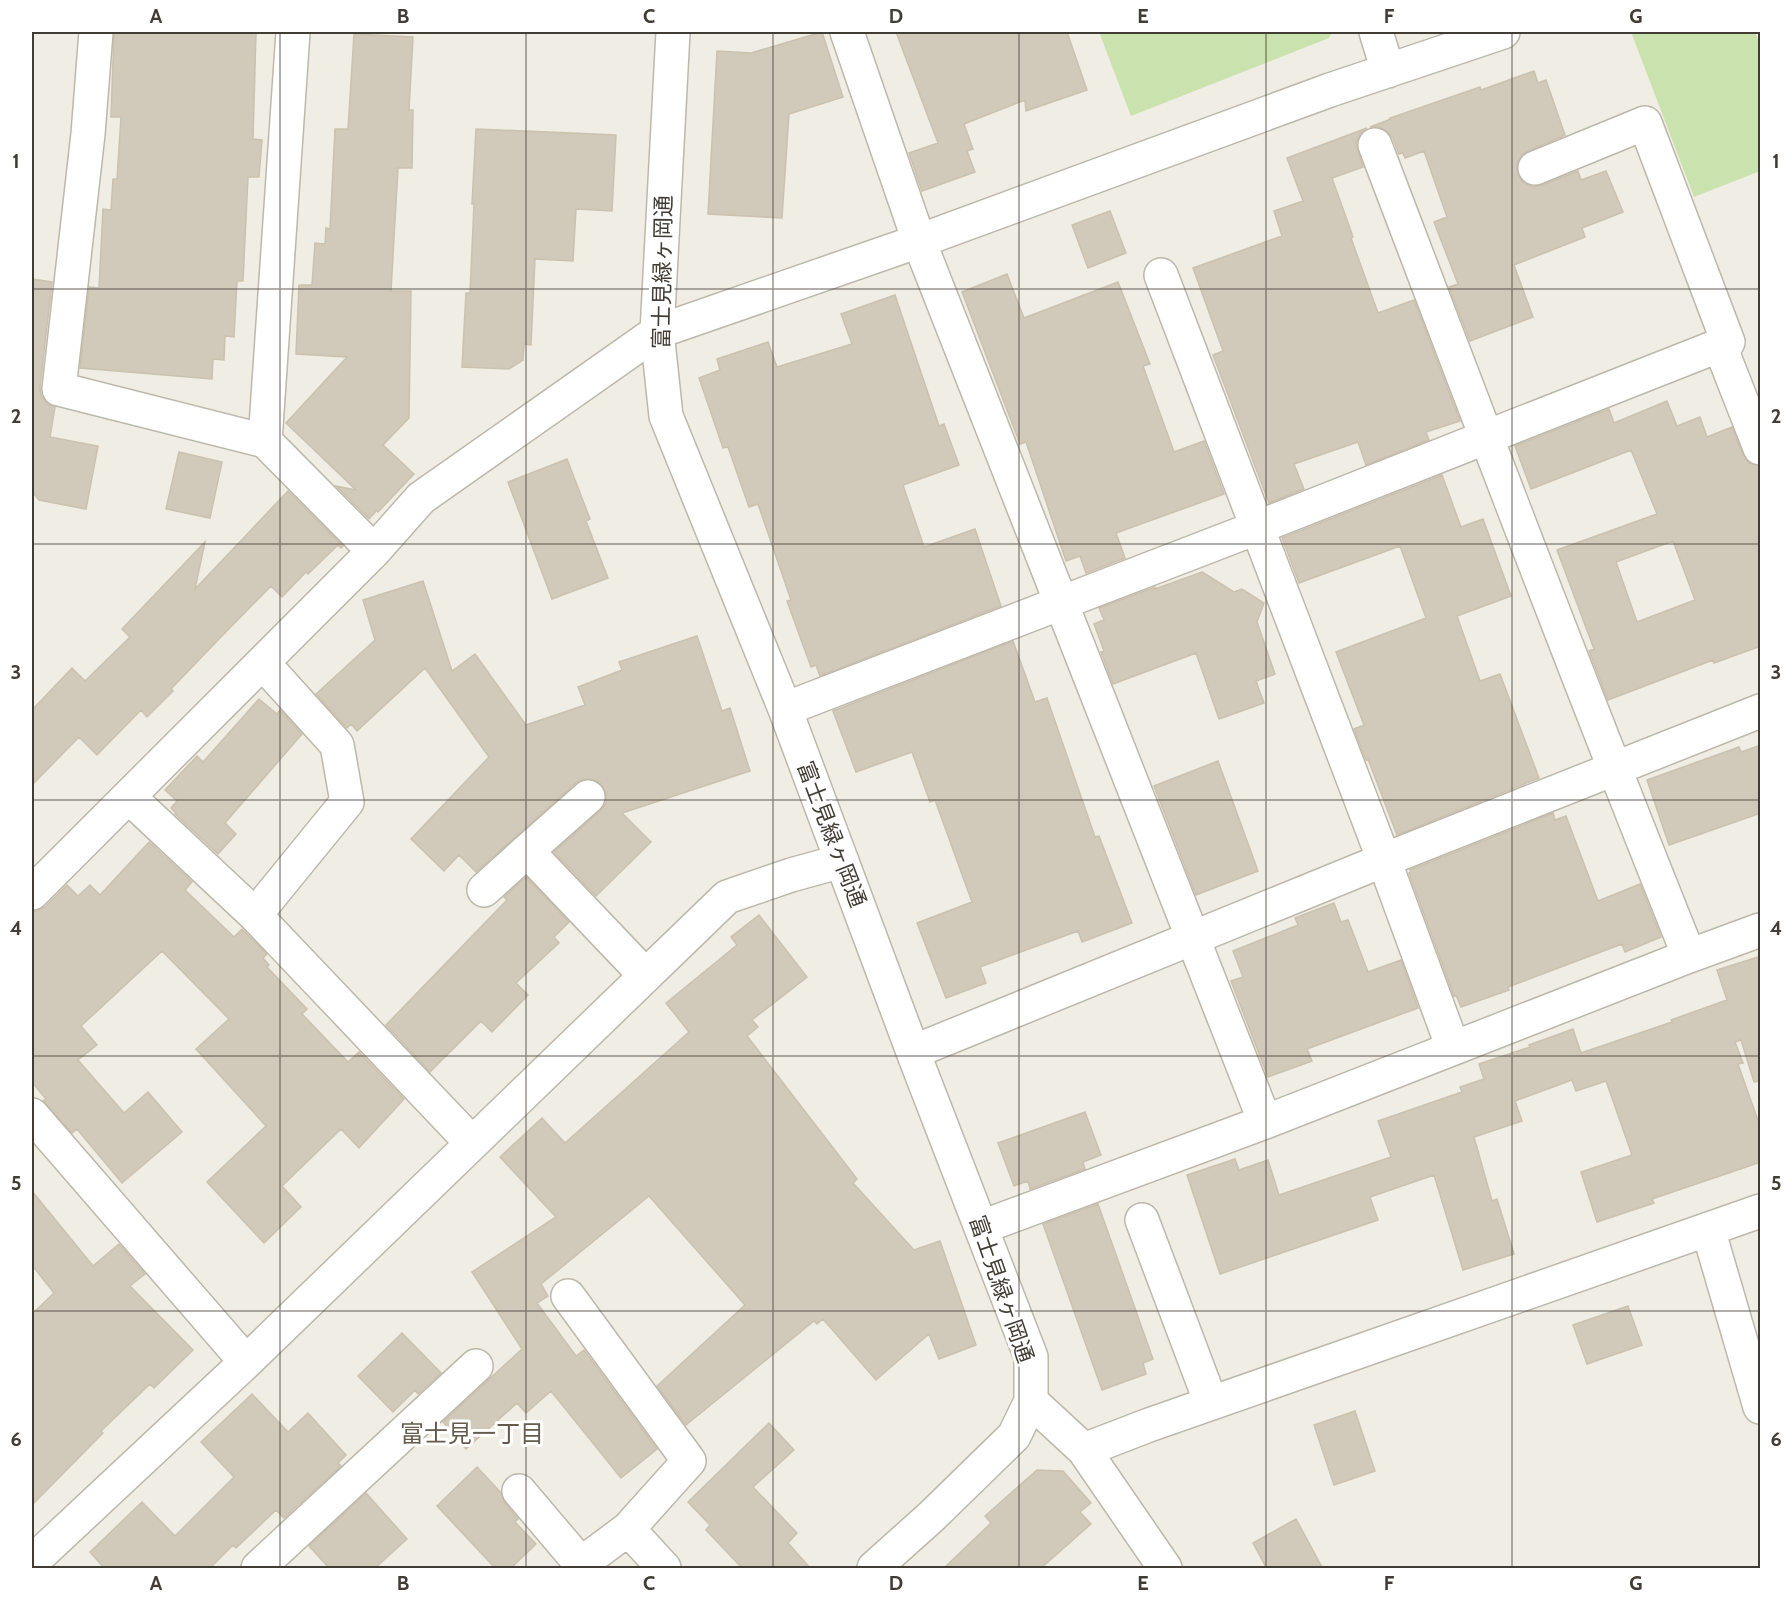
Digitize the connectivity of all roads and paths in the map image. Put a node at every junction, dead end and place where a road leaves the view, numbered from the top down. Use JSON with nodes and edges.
{"nodes":[{"id":1,"x":96,"y":32,"type":"edge"},
{"id":2,"x":292,"y":32,"type":"edge"},
{"id":3,"x":673,"y":32,"type":"edge"},
{"id":4,"x":847,"y":32,"type":"edge"},
{"id":5,"x":1376,"y":32,"type":"edge"},
{"id":6,"x":1503,"y":32,"type":"edge"},
{"id":7,"x":1388,"y":71,"type":"junction"},
{"id":8,"x":1375,"y":145,"type":"dead end"},
{"id":9,"x":1535,"y":168,"type":"dead end"},
{"id":10,"x":919,"y":241,"type":"junction"},
{"id":11,"x":1161,"y":275,"type":"dead end"},
{"id":12,"x":657,"y":332,"type":"junction"},
{"id":13,"x":1720,"y":346,"type":"junction"},
{"id":14,"x":1486,"y":438,"type":"junction"},
{"id":15,"x":265,"y":441,"type":"junction"},
{"id":16,"x":1761,"y":448,"type":"edge"},
{"id":17,"x":1256,"y":528,"type":"junction"},
{"id":18,"x":374,"y":551,"type":"junction"},
{"id":19,"x":1060,"y":602,"type":"junction"},
{"id":20,"x":263,"y":663,"type":"junction"},
{"id":21,"x":785,"y":709,"type":"junction"},
{"id":22,"x":1761,"y":711,"type":"edge"},
{"id":23,"x":1614,"y":770,"type":"junction"},
{"id":24,"x":129,"y":797,"type":"junction"},
{"id":25,"x":588,"y":797,"type":"dead end"},
{"id":26,"x":527,"y":851,"type":"junction"},
{"id":27,"x":1384,"y":860,"type":"junction"},
{"id":28,"x":842,"y":861,"type":"junction"},
{"id":29,"x":484,"y":890,"type":"dead end"},
{"id":30,"x":32,"y":893,"type":"edge"},
{"id":31,"x":255,"y":915,"type":"junction"},
{"id":32,"x":1761,"y":930,"type":"edge"},
{"id":33,"x":1194,"y":939,"type":"junction"},
{"id":34,"x":1689,"y":956,"type":"junction"},
{"id":35,"x":645,"y":975,"type":"junction"},
{"id":36,"x":1453,"y":1048,"type":"junction"},
{"id":37,"x":913,"y":1052,"type":"junction"},
{"id":38,"x":32,"y":1115,"type":"edge"},
{"id":39,"x":1265,"y":1122,"type":"junction"},
{"id":40,"x":472,"y":1143,"type":"junction"},
{"id":41,"x":1761,"y":1211,"type":"edge"},
{"id":42,"x":1142,"y":1220,"type":"dead end"},
{"id":43,"x":982,"y":1227,"type":"junction"},
{"id":44,"x":1708,"y":1229,"type":"junction"},
{"id":45,"x":568,"y":1296,"type":"dead end"},
{"id":46,"x":246,"y":1362,"type":"junction"},
{"id":47,"x":476,"y":1366,"type":"dead end"},
{"id":48,"x":1031,"y":1401,"type":"junction"},
{"id":49,"x":1211,"y":1403,"type":"junction"},
{"id":50,"x":1761,"y":1407,"type":"edge"},
{"id":51,"x":1084,"y":1450,"type":"junction"},
{"id":52,"x":519,"y":1491,"type":"dead end"},
{"id":53,"x":627,"y":1529,"type":"junction"},
{"id":54,"x":32,"y":1562,"type":"edge"},
{"id":55,"x":258,"y":1569,"type":"edge"},
{"id":56,"x":664,"y":1569,"type":"edge"},
{"id":57,"x":874,"y":1569,"type":"edge"},
{"id":58,"x":1165,"y":1569,"type":"edge"}],
"edges":[{"from":1,"to":15,"type":"street"},
{"from":2,"to":15,"type":"street"},
{"from":3,"to":12,"type":"street","name":"富士見緑ヶ岡通"},
{"from":4,"to":10,"type":"street"},
{"from":5,"to":7,"type":"street"},
{"from":6,"to":7,"type":"street"},
{"from":7,"to":10,"type":"street"},
{"from":8,"to":14,"type":"street"},
{"from":9,"to":13,"type":"street"},
{"from":10,"to":12,"type":"street"},
{"from":10,"to":19,"type":"street"},
{"from":11,"to":17,"type":"street"},
{"from":12,"to":18,"type":"street"},
{"from":12,"to":21,"type":"street","name":"富士見緑ヶ岡通"},
{"from":13,"to":14,"type":"street"},
{"from":13,"to":16,"type":"street"},
{"from":14,"to":17,"type":"street"},
{"from":14,"to":23,"type":"street"},
{"from":15,"to":18,"type":"street"},
{"from":17,"to":19,"type":"street"},
{"from":17,"to":27,"type":"street"},
{"from":18,"to":20,"type":"street"},
{"from":19,"to":21,"type":"street"},
{"from":19,"to":33,"type":"street"},
{"from":20,"to":24,"type":"street"},
{"from":20,"to":31,"type":"street"},
{"from":21,"to":28,"type":"street","name":"富士見緑ヶ岡通"},
{"from":22,"to":23,"type":"street"},
{"from":23,"to":27,"type":"street"},
{"from":23,"to":34,"type":"street"},
{"from":24,"to":30,"type":"street"},
{"from":24,"to":31,"type":"street"},
{"from":25,"to":26,"type":"street"},
{"from":26,"to":29,"type":"street"},
{"from":26,"to":35,"type":"street"},
{"from":27,"to":33,"type":"street"},
{"from":27,"to":36,"type":"street"},
{"from":28,"to":35,"type":"street"},
{"from":28,"to":37,"type":"street","name":"富士見緑ヶ岡通"},
{"from":31,"to":40,"type":"street"},
{"from":32,"to":34,"type":"street"},
{"from":33,"to":37,"type":"street"},
{"from":33,"to":39,"type":"street"},
{"from":34,"to":36,"type":"street"},
{"from":35,"to":40,"type":"street"},
{"from":36,"to":39,"type":"street"},
{"from":37,"to":43,"type":"street","name":"富士見緑ヶ岡通"},
{"from":38,"to":46,"type":"street"},
{"from":39,"to":43,"type":"street"},
{"from":40,"to":46,"type":"street"},
{"from":41,"to":44,"type":"street"},
{"from":42,"to":49,"type":"street"},
{"from":43,"to":48,"type":"street","name":"富士見緑ヶ岡通"},
{"from":44,"to":49,"type":"street"},
{"from":44,"to":50,"type":"street"},
{"from":45,"to":53,"type":"street"},
{"from":46,"to":54,"type":"street"},
{"from":47,"to":55,"type":"street"},
{"from":48,"to":51,"type":"street"},
{"from":48,"to":57,"type":"street","name":"富士見緑ヶ岡通"},
{"from":49,"to":51,"type":"street"},
{"from":51,"to":58,"type":"street"},
{"from":52,"to":53,"type":"street"},
{"from":53,"to":56,"type":"street"}]}
